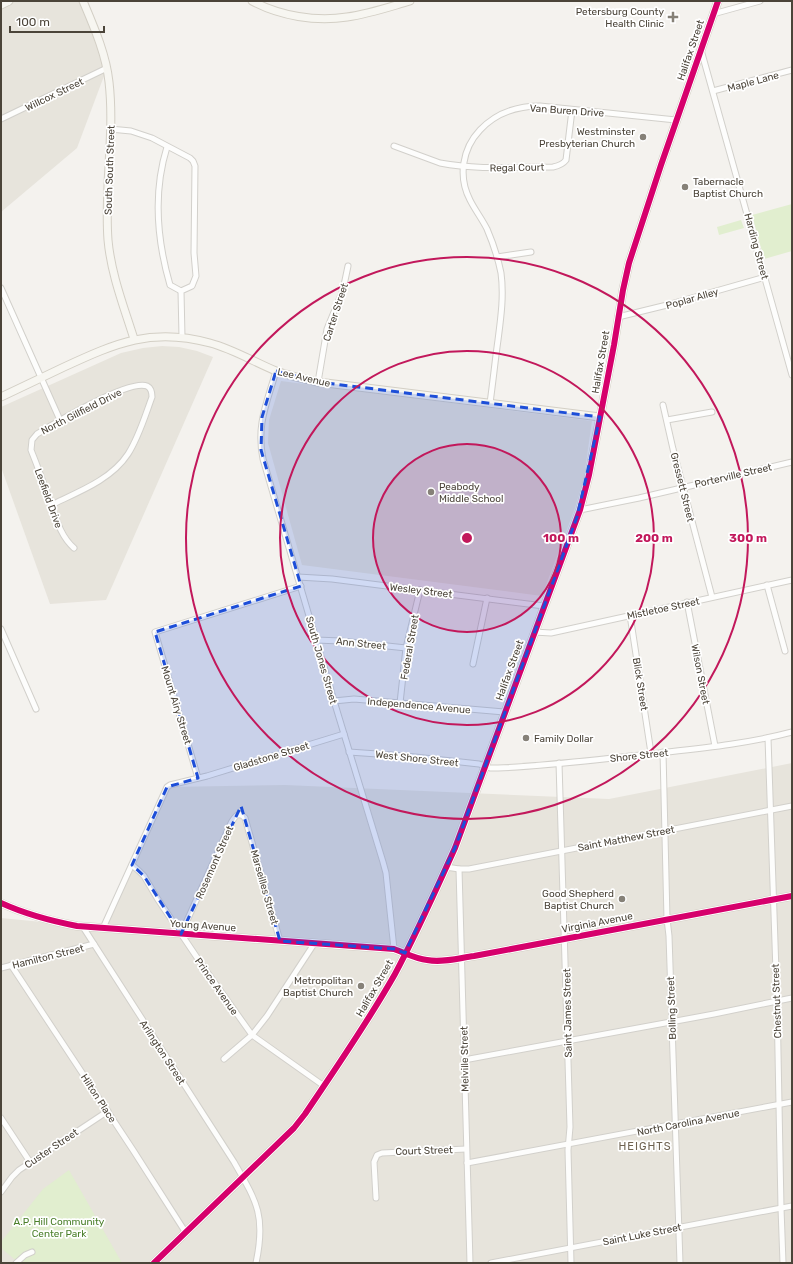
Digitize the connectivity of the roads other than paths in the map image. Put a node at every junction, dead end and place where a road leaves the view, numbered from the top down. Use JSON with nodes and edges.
{"nodes":[{"id":1,"x":8,"y":1,"type":"edge"},
{"id":2,"x":83,"y":1,"type":"edge"},
{"id":3,"x":252,"y":1,"type":"edge"},
{"id":4,"x":410,"y":1,"type":"edge"},
{"id":5,"x":718,"y":1,"type":"edge"},
{"id":6,"x":760,"y":1,"type":"edge"},
{"id":7,"x":1,"y":4,"type":"edge"},
{"id":8,"x":713,"y":14,"type":"junction"},
{"id":9,"x":701,"y":49,"type":"junction"},
{"id":10,"x":107,"y":68,"type":"junction"},
{"id":11,"x":792,"y":70,"type":"edge"},
{"id":12,"x":713,"y":91,"type":"junction"},
{"id":13,"x":572,"y":110,"type":"junction"},
{"id":14,"x":1,"y":119,"type":"edge"},
{"id":15,"x":676,"y":120,"type":"junction"},
{"id":16,"x":110,"y":129,"type":"junction"},
{"id":17,"x":394,"y":146,"type":"dead end"},
{"id":18,"x":167,"y":147,"type":"junction"},
{"id":19,"x":463,"y":166,"type":"junction"},
{"id":20,"x":532,"y":252,"type":"dead end"},
{"id":21,"x":497,"y":257,"type":"junction"},
{"id":22,"x":348,"y":266,"type":"dead end"},
{"id":23,"x":765,"y":277,"type":"junction"},
{"id":24,"x":1,"y":288,"type":"edge"},
{"id":25,"x":182,"y":291,"type":"junction"},
{"id":26,"x":618,"y":317,"type":"junction"},
{"id":27,"x":182,"y":337,"type":"junction"},
{"id":28,"x":134,"y":339,"type":"junction"},
{"id":29,"x":276,"y":371,"type":"junction"},
{"id":30,"x":792,"y":374,"type":"edge"},
{"id":31,"x":42,"y":378,"type":"junction"},
{"id":32,"x":318,"y":382,"type":"junction"},
{"id":33,"x":1,"y":397,"type":"edge"},
{"id":34,"x":490,"y":403,"type":"junction"},
{"id":35,"x":663,"y":404,"type":"dead end"},
{"id":36,"x":712,"y":412,"type":"dead end"},
{"id":37,"x":600,"y":417,"type":"junction"},
{"id":38,"x":60,"y":420,"type":"junction"},
{"id":39,"x":667,"y":420,"type":"junction"},
{"id":40,"x":31,"y":445,"type":"joint"},
{"id":41,"x":792,"y":462,"type":"edge"},
{"id":42,"x":684,"y":487,"type":"junction"},
{"id":43,"x":51,"y":505,"type":"junction"},
{"id":44,"x":580,"y":510,"type":"junction"},
{"id":45,"x":74,"y":548,"type":"dead end"},
{"id":46,"x":298,"y":577,"type":"junction"},
{"id":47,"x":792,"y":580,"type":"edge"},
{"id":48,"x":767,"y":585,"type":"junction"},
{"id":49,"x":301,"y":586,"type":"junction"},
{"id":50,"x":420,"y":590,"type":"junction"},
{"id":51,"x":712,"y":597,"type":"junction"},
{"id":52,"x":487,"y":598,"type":"junction"},
{"id":53,"x":687,"y":602,"type":"junction"},
{"id":54,"x":544,"y":606,"type":"junction"},
{"id":55,"x":630,"y":615,"type":"junction"},
{"id":56,"x":1,"y":629,"type":"edge"},
{"id":57,"x":534,"y":632,"type":"junction"},
{"id":58,"x":316,"y":640,"type":"junction"},
{"id":59,"x":406,"y":648,"type":"junction"},
{"id":60,"x":785,"y":652,"type":"dead end"},
{"id":61,"x":473,"y":664,"type":"dead end"},
{"id":62,"x":334,"y":701,"type":"junction"},
{"id":63,"x":400,"y":703,"type":"junction"},
{"id":64,"x":36,"y":709,"type":"dead end"},
{"id":65,"x":504,"y":712,"type":"junction"},
{"id":66,"x":792,"y":732,"type":"edge"},
{"id":67,"x":344,"y":734,"type":"junction"},
{"id":68,"x":768,"y":738,"type":"junction"},
{"id":69,"x":715,"y":746,"type":"junction"},
{"id":70,"x":349,"y":752,"type":"junction"},
{"id":71,"x":663,"y":752,"type":"junction"},
{"id":72,"x":651,"y":754,"type":"junction"},
{"id":73,"x":559,"y":763,"type":"junction"},
{"id":74,"x":484,"y":766,"type":"junction"},
{"id":75,"x":198,"y":778,"type":"junction"},
{"id":76,"x":792,"y":806,"type":"edge"},
{"id":77,"x":770,"y":811,"type":"junction"},
{"id":78,"x":666,"y":831,"type":"junction"},
{"id":79,"x":250,"y":833,"type":"joint"},
{"id":80,"x":561,"y":851,"type":"junction"},
{"id":81,"x":132,"y":865,"type":"junction"},
{"id":82,"x":446,"y":867,"type":"junction"},
{"id":83,"x":459,"y":869,"type":"junction"},
{"id":84,"x":792,"y":896,"type":"edge"},
{"id":85,"x":773,"y":899,"type":"junction"},
{"id":86,"x":1,"y":903,"type":"edge"},
{"id":87,"x":667,"y":919,"type":"junction"},
{"id":88,"x":83,"y":927,"type":"junction"},
{"id":89,"x":104,"y":928,"type":"junction"},
{"id":90,"x":181,"y":934,"type":"junction"},
{"id":91,"x":564,"y":938,"type":"junction"},
{"id":92,"x":280,"y":941,"type":"junction"},
{"id":93,"x":94,"y":944,"type":"junction"},
{"id":94,"x":314,"y":944,"type":"junction"},
{"id":95,"x":394,"y":949,"type":"junction"},
{"id":96,"x":405,"y":953,"type":"junction"},
{"id":97,"x":461,"y":958,"type":"junction"},
{"id":98,"x":11,"y":965,"type":"junction"},
{"id":99,"x":1,"y":968,"type":"edge"},
{"id":100,"x":792,"y":998,"type":"edge"},
{"id":101,"x":777,"y":1001,"type":"junction"},
{"id":102,"x":671,"y":1022,"type":"junction"},
{"id":103,"x":252,"y":1035,"type":"junction"},
{"id":104,"x":567,"y":1041,"type":"junction"},
{"id":105,"x":224,"y":1059,"type":"dead end"},
{"id":106,"x":464,"y":1060,"type":"junction"},
{"id":107,"x":324,"y":1086,"type":"junction"},
{"id":108,"x":792,"y":1102,"type":"edge"},
{"id":109,"x":779,"y":1105,"type":"junction"},
{"id":110,"x":108,"y":1111,"type":"junction"},
{"id":111,"x":1,"y":1118,"type":"edge"},
{"id":112,"x":674,"y":1124,"type":"junction"},
{"id":113,"x":569,"y":1144,"type":"junction"},
{"id":114,"x":466,"y":1148,"type":"junction"},
{"id":115,"x":30,"y":1162,"type":"junction"},
{"id":116,"x":466,"y":1163,"type":"junction"},
{"id":117,"x":243,"y":1178,"type":"junction"},
{"id":118,"x":1,"y":1192,"type":"edge"},
{"id":119,"x":376,"y":1198,"type":"dead end"},
{"id":120,"x":792,"y":1206,"type":"edge"},
{"id":121,"x":781,"y":1208,"type":"junction"},
{"id":122,"x":678,"y":1227,"type":"junction"},
{"id":123,"x":186,"y":1233,"type":"junction"},
{"id":124,"x":570,"y":1248,"type":"junction"},
{"id":125,"x":32,"y":1252,"type":"dead end"},
{"id":126,"x":16,"y":1263,"type":"edge"},
{"id":127,"x":154,"y":1263,"type":"edge"},
{"id":128,"x":256,"y":1263,"type":"edge"},
{"id":129,"x":470,"y":1263,"type":"edge"},
{"id":130,"x":491,"y":1263,"type":"edge"},
{"id":131,"x":571,"y":1263,"type":"edge"},
{"id":132,"x":680,"y":1263,"type":"edge"},
{"id":133,"x":783,"y":1263,"type":"edge"}],
"edges":[{"from":1,"to":7,"type":"street"},
{"from":2,"to":10,"type":"street","name":"South South Street"},
{"from":3,"to":4,"type":"street"},
{"from":5,"to":8,"type":"street","name":"Halifax Street"},
{"from":6,"to":8,"type":"street"},
{"from":8,"to":9,"type":"street","name":"Halifax Street"},
{"from":9,"to":12,"type":"street","name":"Harding Street"},
{"from":9,"to":15,"type":"street","name":"Halifax Street"},
{"from":10,"to":14,"type":"street","name":"Willcox Street"},
{"from":10,"to":16,"type":"street","name":"South South Street"},
{"from":11,"to":12,"type":"street","name":"Maple Lane"},
{"from":12,"to":23,"type":"street","name":"Harding Street"},
{"from":13,"to":15,"type":"street","name":"Van Buren Drive"},
{"from":13,"to":19,"type":"street","name":"Van Buren Drive"},
{"from":13,"to":19,"type":"street","name":"Regal Court"},
{"from":15,"to":26,"type":"street","name":"Halifax Street"},
{"from":16,"to":18,"type":"street"},
{"from":16,"to":28,"type":"street","name":"South South Street"},
{"from":17,"to":19,"type":"street","name":"Regal Court"},
{"from":18,"to":25,"type":"street"},
{"from":18,"to":25,"type":"street"},
{"from":19,"to":21,"type":"street","name":"Van Buren Drive"},
{"from":20,"to":21,"type":"street"},
{"from":21,"to":34,"type":"street","name":"Van Buren Drive"},
{"from":22,"to":32,"type":"street","name":"Carter Street"},
{"from":23,"to":26,"type":"street","name":"Poplar Alley"},
{"from":23,"to":30,"type":"street","name":"Harding Street"},
{"from":24,"to":31,"type":"street"},
{"from":25,"to":27,"type":"street"},
{"from":26,"to":37,"type":"street","name":"Halifax Street"},
{"from":27,"to":28,"type":"street","name":"Lee Avenue"},
{"from":27,"to":29,"type":"street","name":"Lee Avenue"},
{"from":28,"to":31,"type":"street","name":"Lee Avenue"},
{"from":29,"to":32,"type":"street","name":"Lee Avenue"},
{"from":29,"to":46,"type":"street","name":"South Jones Street"},
{"from":31,"to":33,"type":"street","name":"Lee Avenue"},
{"from":31,"to":38,"type":"street"},
{"from":32,"to":34,"type":"street","name":"Lee Avenue"},
{"from":34,"to":37,"type":"street","name":"Lee Avenue"},
{"from":35,"to":39,"type":"street","name":"Gressett Street"},
{"from":36,"to":39,"type":"street"},
{"from":37,"to":44,"type":"street","name":"Halifax Street"},
{"from":38,"to":40,"type":"street","name":"North Gillfield Drive"},
{"from":38,"to":43,"type":"street","name":"North Gillfield Drive"},
{"from":39,"to":42,"type":"street","name":"Gressett Street"},
{"from":40,"to":43,"type":"street","name":"Leefield Drive"},
{"from":41,"to":42,"type":"street","name":"Porterville Street"},
{"from":42,"to":44,"type":"street","name":"Porterville Street"},
{"from":42,"to":51,"type":"street","name":"Gressett Street"},
{"from":43,"to":45,"type":"street","name":"Leefield Drive"},
{"from":44,"to":54,"type":"street","name":"Halifax Street"},
{"from":46,"to":49,"type":"street","name":"South Jones Street"},
{"from":46,"to":50,"type":"street","name":"Wesley Street"},
{"from":47,"to":48,"type":"street","name":"Mistletoe Street"},
{"from":48,"to":51,"type":"street","name":"Mistletoe Street"},
{"from":48,"to":60,"type":"street"},
{"from":49,"to":58,"type":"street","name":"South Jones Street"},
{"from":49,"to":75,"type":"street","name":"Mount Airy Street"},
{"from":50,"to":52,"type":"street","name":"Wesley Street"},
{"from":50,"to":59,"type":"street","name":"Federal Street"},
{"from":51,"to":53,"type":"street","name":"Mistletoe Street"},
{"from":52,"to":54,"type":"street","name":"Wesley Street"},
{"from":52,"to":61,"type":"street"},
{"from":53,"to":55,"type":"street","name":"Mistletoe Street"},
{"from":53,"to":69,"type":"street","name":"Wilson Street"},
{"from":54,"to":57,"type":"street","name":"Halifax Street"},
{"from":55,"to":57,"type":"street","name":"Mistletoe Street"},
{"from":55,"to":72,"type":"street","name":"Blick Street"},
{"from":56,"to":64,"type":"street"},
{"from":57,"to":65,"type":"street","name":"Halifax Street"},
{"from":58,"to":59,"type":"street","name":"Ann Street"},
{"from":58,"to":62,"type":"street","name":"South Jones Street"},
{"from":59,"to":63,"type":"street","name":"Federal Street"},
{"from":62,"to":63,"type":"street","name":"Independence Avenue"},
{"from":62,"to":67,"type":"street","name":"South Jones Street"},
{"from":63,"to":65,"type":"street","name":"Independence Avenue"},
{"from":65,"to":74,"type":"street","name":"Halifax Street"},
{"from":66,"to":68,"type":"street","name":"Shore Street"},
{"from":67,"to":70,"type":"street","name":"South Jones Street"},
{"from":67,"to":75,"type":"street","name":"Gladstone Street"},
{"from":68,"to":69,"type":"street","name":"Shore Street"},
{"from":68,"to":77,"type":"street","name":"Chestnut Street"},
{"from":69,"to":71,"type":"street","name":"Shore Street"},
{"from":70,"to":74,"type":"street","name":"West Shore Street"},
{"from":70,"to":95,"type":"street","name":"South Jones Street"},
{"from":71,"to":72,"type":"street","name":"Shore Street"},
{"from":71,"to":78,"type":"street","name":"Bolling Street"},
{"from":72,"to":73,"type":"street","name":"Shore Street"},
{"from":73,"to":74,"type":"street","name":"Shore Street"},
{"from":73,"to":80,"type":"street","name":"Saint James Street"},
{"from":74,"to":82,"type":"street","name":"Halifax Street"},
{"from":75,"to":81,"type":"street"},
{"from":76,"to":77,"type":"street","name":"Saint Matthew Street"},
{"from":77,"to":78,"type":"street","name":"Saint Matthew Street"},
{"from":77,"to":85,"type":"street","name":"Chestnut Street"},
{"from":78,"to":80,"type":"street","name":"Saint Matthew Street"},
{"from":78,"to":87,"type":"street","name":"Bolling Street"},
{"from":79,"to":90,"type":"street","name":"Rosemont Street"},
{"from":79,"to":92,"type":"street","name":"Marseilles Street"},
{"from":80,"to":83,"type":"street","name":"Saint Matthew Street"},
{"from":80,"to":91,"type":"street","name":"Saint James Street"},
{"from":81,"to":89,"type":"street"},
{"from":81,"to":90,"type":"street","name":"Prince Avenue"},
{"from":82,"to":83,"type":"street"},
{"from":82,"to":96,"type":"street","name":"Halifax Street"},
{"from":83,"to":97,"type":"street","name":"Melville Street"},
{"from":84,"to":85,"type":"street","name":"Virginia Avenue"},
{"from":85,"to":87,"type":"street","name":"Virginia Avenue"},
{"from":85,"to":101,"type":"street","name":"Chestnut Street"},
{"from":86,"to":88,"type":"street","name":"Young Avenue"},
{"from":87,"to":91,"type":"street","name":"Virginia Avenue"},
{"from":87,"to":102,"type":"street","name":"Bolling Street"},
{"from":88,"to":89,"type":"street","name":"Young Avenue"},
{"from":88,"to":93,"type":"street","name":"Arlington Street"},
{"from":89,"to":90,"type":"street","name":"Young Avenue"},
{"from":90,"to":92,"type":"street","name":"Young Avenue"},
{"from":90,"to":103,"type":"street","name":"Prince Avenue"},
{"from":91,"to":97,"type":"street","name":"Virginia Avenue"},
{"from":91,"to":104,"type":"street","name":"Saint James Street"},
{"from":92,"to":94,"type":"street","name":"Young Avenue"},
{"from":93,"to":98,"type":"street","name":"Hamilton Street"},
{"from":93,"to":117,"type":"street","name":"Arlington Street"},
{"from":94,"to":95,"type":"street","name":"Young Avenue"},
{"from":94,"to":103,"type":"street"},
{"from":95,"to":96,"type":"street","name":"Young Avenue"},
{"from":96,"to":97,"type":"street","name":"Virginia Avenue"},
{"from":96,"to":107,"type":"street","name":"Halifax Street"},
{"from":97,"to":106,"type":"street","name":"Melville Street"},
{"from":98,"to":99,"type":"street","name":"Hamilton Street"},
{"from":98,"to":110,"type":"street","name":"Hilton Place"},
{"from":100,"to":101,"type":"street"},
{"from":101,"to":102,"type":"street"},
{"from":101,"to":109,"type":"street","name":"Chestnut Street"},
{"from":102,"to":104,"type":"street"},
{"from":102,"to":112,"type":"street","name":"Bolling Street"},
{"from":103,"to":105,"type":"street"},
{"from":103,"to":107,"type":"street","name":"Prince Avenue"},
{"from":104,"to":106,"type":"street"},
{"from":104,"to":113,"type":"street","name":"Saint James Street"},
{"from":106,"to":114,"type":"street","name":"Melville Street"},
{"from":107,"to":117,"type":"street","name":"Halifax Street"},
{"from":108,"to":109,"type":"street","name":"North Carolina Avenue"},
{"from":109,"to":112,"type":"street","name":"North Carolina Avenue"},
{"from":109,"to":121,"type":"street","name":"Chestnut Street"},
{"from":110,"to":115,"type":"street","name":"Custer Street"},
{"from":110,"to":123,"type":"street","name":"Hilton Place"},
{"from":111,"to":115,"type":"street"},
{"from":112,"to":113,"type":"street","name":"North Carolina Avenue"},
{"from":112,"to":122,"type":"street","name":"Bolling Street"},
{"from":113,"to":116,"type":"street","name":"North Carolina Avenue"},
{"from":113,"to":124,"type":"street","name":"Saint James Street"},
{"from":114,"to":116,"type":"street","name":"Melville Street"},
{"from":114,"to":119,"type":"street","name":"Court Street"},
{"from":115,"to":118,"type":"street","name":"Custer Street"},
{"from":116,"to":129,"type":"street","name":"Melville Street"},
{"from":117,"to":123,"type":"street","name":"Halifax Street"},
{"from":117,"to":128,"type":"street","name":"Arlington Street"},
{"from":120,"to":121,"type":"street","name":"Saint Luke Street"},
{"from":121,"to":122,"type":"street","name":"Saint Luke Street"},
{"from":121,"to":133,"type":"street","name":"Chestnut Street"},
{"from":122,"to":124,"type":"street","name":"Saint Luke Street"},
{"from":122,"to":132,"type":"street","name":"Bolling Street"},
{"from":123,"to":127,"type":"street","name":"Halifax Street"},
{"from":124,"to":130,"type":"street","name":"Saint Luke Street"},
{"from":124,"to":131,"type":"street","name":"Saint James Street"},
{"from":125,"to":126,"type":"street"}]}
